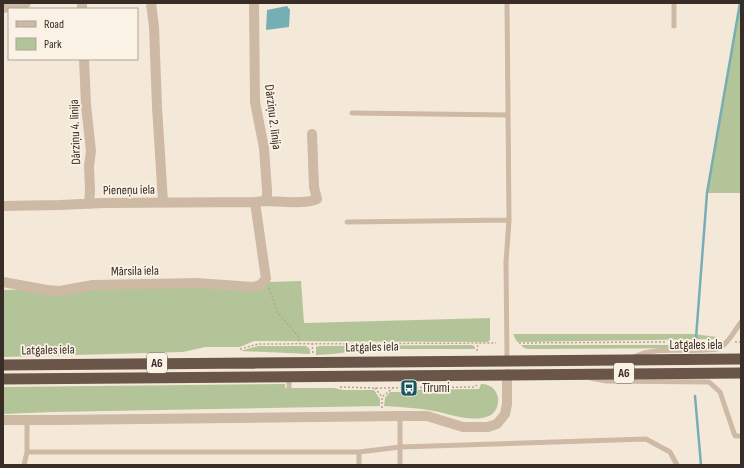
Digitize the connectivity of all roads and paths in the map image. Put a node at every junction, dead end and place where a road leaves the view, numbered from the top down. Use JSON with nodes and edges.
{"nodes":[{"id":1,"x":23,"y":3,"type":"edge"},
{"id":2,"x":151,"y":3,"type":"edge"},
{"id":3,"x":254,"y":3,"type":"edge"},
{"id":4,"x":507,"y":3,"type":"edge"},
{"id":5,"x":674,"y":3,"type":"edge"},
{"id":6,"x":3,"y":8,"type":"edge"},
{"id":7,"x":674,"y":26,"type":"dead end"},
{"id":8,"x":84,"y":60,"type":"edge"},
{"id":9,"x":352,"y":113,"type":"dead end"},
{"id":10,"x":508,"y":115,"type":"junction"},
{"id":11,"x":312,"y":134,"type":"dead end"},
{"id":12,"x":163,"y":202,"type":"junction"},
{"id":13,"x":259,"y":202,"type":"junction"},
{"id":14,"x":89,"y":204,"type":"junction"},
{"id":15,"x":3,"y":206,"type":"edge"},
{"id":16,"x":509,"y":220,"type":"junction"},
{"id":17,"x":347,"y":222,"type":"dead end"},
{"id":18,"x":266,"y":279,"type":"junction"},
{"id":19,"x":3,"y":282,"type":"edge"},
{"id":20,"x":741,"y":322,"type":"edge"},
{"id":21,"x":665,"y":342,"type":"dead end"},
{"id":22,"x":672,"y":342,"type":"dead end"},
{"id":23,"x":711,"y":342,"type":"dead end"},
{"id":24,"x":299,"y":343,"type":"junction"},
{"id":25,"x":478,"y":343,"type":"junction"},
{"id":26,"x":496,"y":343,"type":"dead end"},
{"id":27,"x":519,"y":343,"type":"dead end"},
{"id":28,"x":312,"y":344,"type":"junction"},
{"id":29,"x":240,"y":349,"type":"dead end"},
{"id":30,"x":477,"y":351,"type":"dead end"},
{"id":31,"x":313,"y":355,"type":"dead end"},
{"id":32,"x":741,"y":358,"type":"edge"},
{"id":33,"x":631,"y":359,"type":"junction"},
{"id":34,"x":507,"y":360,"type":"junction"},
{"id":35,"x":3,"y":365,"type":"edge"},
{"id":36,"x":741,"y":373,"type":"edge"},
{"id":37,"x":506,"y":374,"type":"junction"},
{"id":38,"x":582,"y":374,"type":"junction"},
{"id":39,"x":3,"y":378,"type":"edge"},
{"id":40,"x":477,"y":381,"type":"dead end"},
{"id":41,"x":339,"y":387,"type":"dead end"},
{"id":42,"x":375,"y":388,"type":"junction"},
{"id":43,"x":393,"y":388,"type":"junction"},
{"id":44,"x":382,"y":397,"type":"junction"},
{"id":45,"x":382,"y":416,"type":"junction"},
{"id":46,"x":400,"y":416,"type":"junction"},
{"id":47,"x":3,"y":420,"type":"edge"},
{"id":48,"x":27,"y":420,"type":"junction"},
{"id":49,"x":741,"y":436,"type":"edge"},
{"id":50,"x":400,"y":446,"type":"junction"},
{"id":51,"x":27,"y":452,"type":"junction"},
{"id":52,"x":360,"y":452,"type":"junction"},
{"id":53,"x":24,"y":465,"type":"edge"},
{"id":54,"x":360,"y":465,"type":"edge"},
{"id":55,"x":400,"y":465,"type":"edge"},
{"id":56,"x":677,"y":465,"type":"edge"}],
"edges":[{"from":1,"to":6,"type":"street"},
{"from":2,"to":12,"type":"street"},
{"from":3,"to":13,"type":"street","name":"Dārziņu 2. līnija"},
{"from":4,"to":10,"type":"lane"},
{"from":5,"to":7,"type":"lane"},
{"from":8,"to":14,"type":"street","name":"Dārziņu 4. līnija"},
{"from":9,"to":10,"type":"lane"},
{"from":10,"to":16,"type":"lane"},
{"from":11,"to":13,"type":"street","name":"Pieneņu iela"},
{"from":12,"to":13,"type":"street","name":"Pieneņu iela"},
{"from":12,"to":14,"type":"street","name":"Pieneņu iela"},
{"from":13,"to":18,"type":"street","name":"Dārziņu 2. līnija"},
{"from":14,"to":15,"type":"street","name":"Pieneņu iela"},
{"from":16,"to":17,"type":"lane"},
{"from":16,"to":34,"type":"lane"},
{"from":18,"to":19,"type":"street","name":"Mārsila iela"},
{"from":18,"to":24,"type":"path"},
{"from":20,"to":33,"type":"lane"},
{"from":21,"to":27,"type":"path"},
{"from":22,"to":23,"type":"path"},
{"from":24,"to":28,"type":"path"},
{"from":24,"to":29,"type":"path"},
{"from":25,"to":26,"type":"path"},
{"from":25,"to":28,"type":"path"},
{"from":25,"to":30,"type":"path"},
{"from":28,"to":31,"type":"path"},
{"from":32,"to":33,"type":"highway","name":"Latgales iela","number":"A6"},
{"from":33,"to":34,"type":"highway","name":"Latgales iela","number":"A6"},
{"from":34,"to":35,"type":"highway","name":"Latgales iela","number":"A6"},
{"from":34,"to":37,"type":"highway"},
{"from":36,"to":38,"type":"highway","number":"A6"},
{"from":37,"to":38,"type":"highway","number":"A6"},
{"from":37,"to":39,"type":"highway","number":"A6"},
{"from":37,"to":46,"type":"street"},
{"from":38,"to":49,"type":"lane","number":"A6"},
{"from":40,"to":43,"type":"path"},
{"from":41,"to":42,"type":"path"},
{"from":42,"to":43,"type":"path"},
{"from":42,"to":44,"type":"path"},
{"from":43,"to":44,"type":"path"},
{"from":44,"to":45,"type":"path"},
{"from":45,"to":46,"type":"street"},
{"from":45,"to":48,"type":"street"},
{"from":46,"to":50,"type":"lane"},
{"from":47,"to":48,"type":"street"},
{"from":48,"to":51,"type":"lane"},
{"from":50,"to":52,"type":"lane"},
{"from":50,"to":55,"type":"lane"},
{"from":50,"to":56,"type":"lane"},
{"from":51,"to":52,"type":"lane"},
{"from":51,"to":53,"type":"lane"},
{"from":52,"to":54,"type":"lane"}]}
